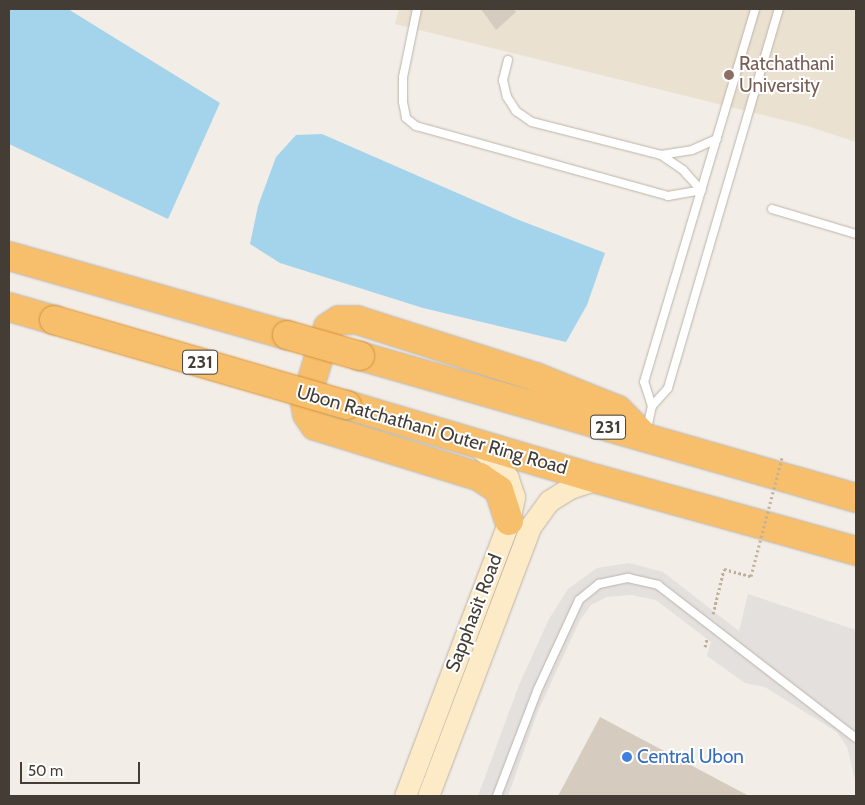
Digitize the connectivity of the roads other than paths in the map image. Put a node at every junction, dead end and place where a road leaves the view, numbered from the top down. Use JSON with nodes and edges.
{"nodes":[{"id":1,"x":417,"y":9,"type":"edge"},
{"id":2,"x":755,"y":9,"type":"edge"},
{"id":3,"x":779,"y":9,"type":"edge"},
{"id":4,"x":508,"y":60,"type":"dead end"},
{"id":5,"x":717,"y":139,"type":"junction"},
{"id":6,"x":661,"y":155,"type":"junction"},
{"id":7,"x":701,"y":190,"type":"junction"},
{"id":8,"x":772,"y":209,"type":"dead end"},
{"id":9,"x":856,"y":234,"type":"edge"},
{"id":10,"x":9,"y":256,"type":"edge"},
{"id":11,"x":9,"y":306,"type":"edge"},
{"id":12,"x":652,"y":406,"type":"junction"},
{"id":13,"x":645,"y":437,"type":"junction"},
{"id":14,"x":471,"y":441,"type":"junction"},
{"id":15,"x":597,"y":479,"type":"junction"},
{"id":16,"x":856,"y":498,"type":"edge"},
{"id":17,"x":509,"y":521,"type":"junction"},
{"id":18,"x":856,"y":551,"type":"edge"},
{"id":19,"x":856,"y":738,"type":"edge"},
{"id":20,"x":405,"y":796,"type":"edge"},
{"id":21,"x":428,"y":796,"type":"edge"},
{"id":22,"x":497,"y":796,"type":"edge"}],
"edges":[{"from":1,"to":7,"type":"lane"},
{"from":2,"to":5,"type":"lane"},
{"from":3,"to":12,"type":"lane"},
{"from":4,"to":6,"type":"lane"},
{"from":5,"to":6,"type":"lane"},
{"from":5,"to":7,"type":"lane"},
{"from":6,"to":7,"type":"lane"},
{"from":7,"to":12,"type":"lane"},
{"from":8,"to":9,"type":"lane"},
{"from":10,"to":13,"type":"highway","number":"231","bridge":true},
{"from":11,"to":14,"type":"highway","name":"Ubon Ratchathani Outer Ring Road","number":"231","bridge":true},
{"from":12,"to":13,"type":"lane"},
{"from":13,"to":16,"type":"highway","number":"231"},
{"from":13,"to":17,"type":"highway"},
{"from":14,"to":15,"type":"highway","name":"Ubon Ratchathani Outer Ring Road","number":"231"},
{"from":14,"to":17,"type":"main road","name":"Sapphasit Road"},
{"from":15,"to":18,"type":"highway","name":"Ubon Ratchathani Outer Ring Road","number":"231"},
{"from":15,"to":21,"type":"main road","name":"Sapphasit Road"},
{"from":17,"to":20,"type":"main road","name":"Sapphasit Road"},
{"from":19,"to":22,"type":"lane"}]}
